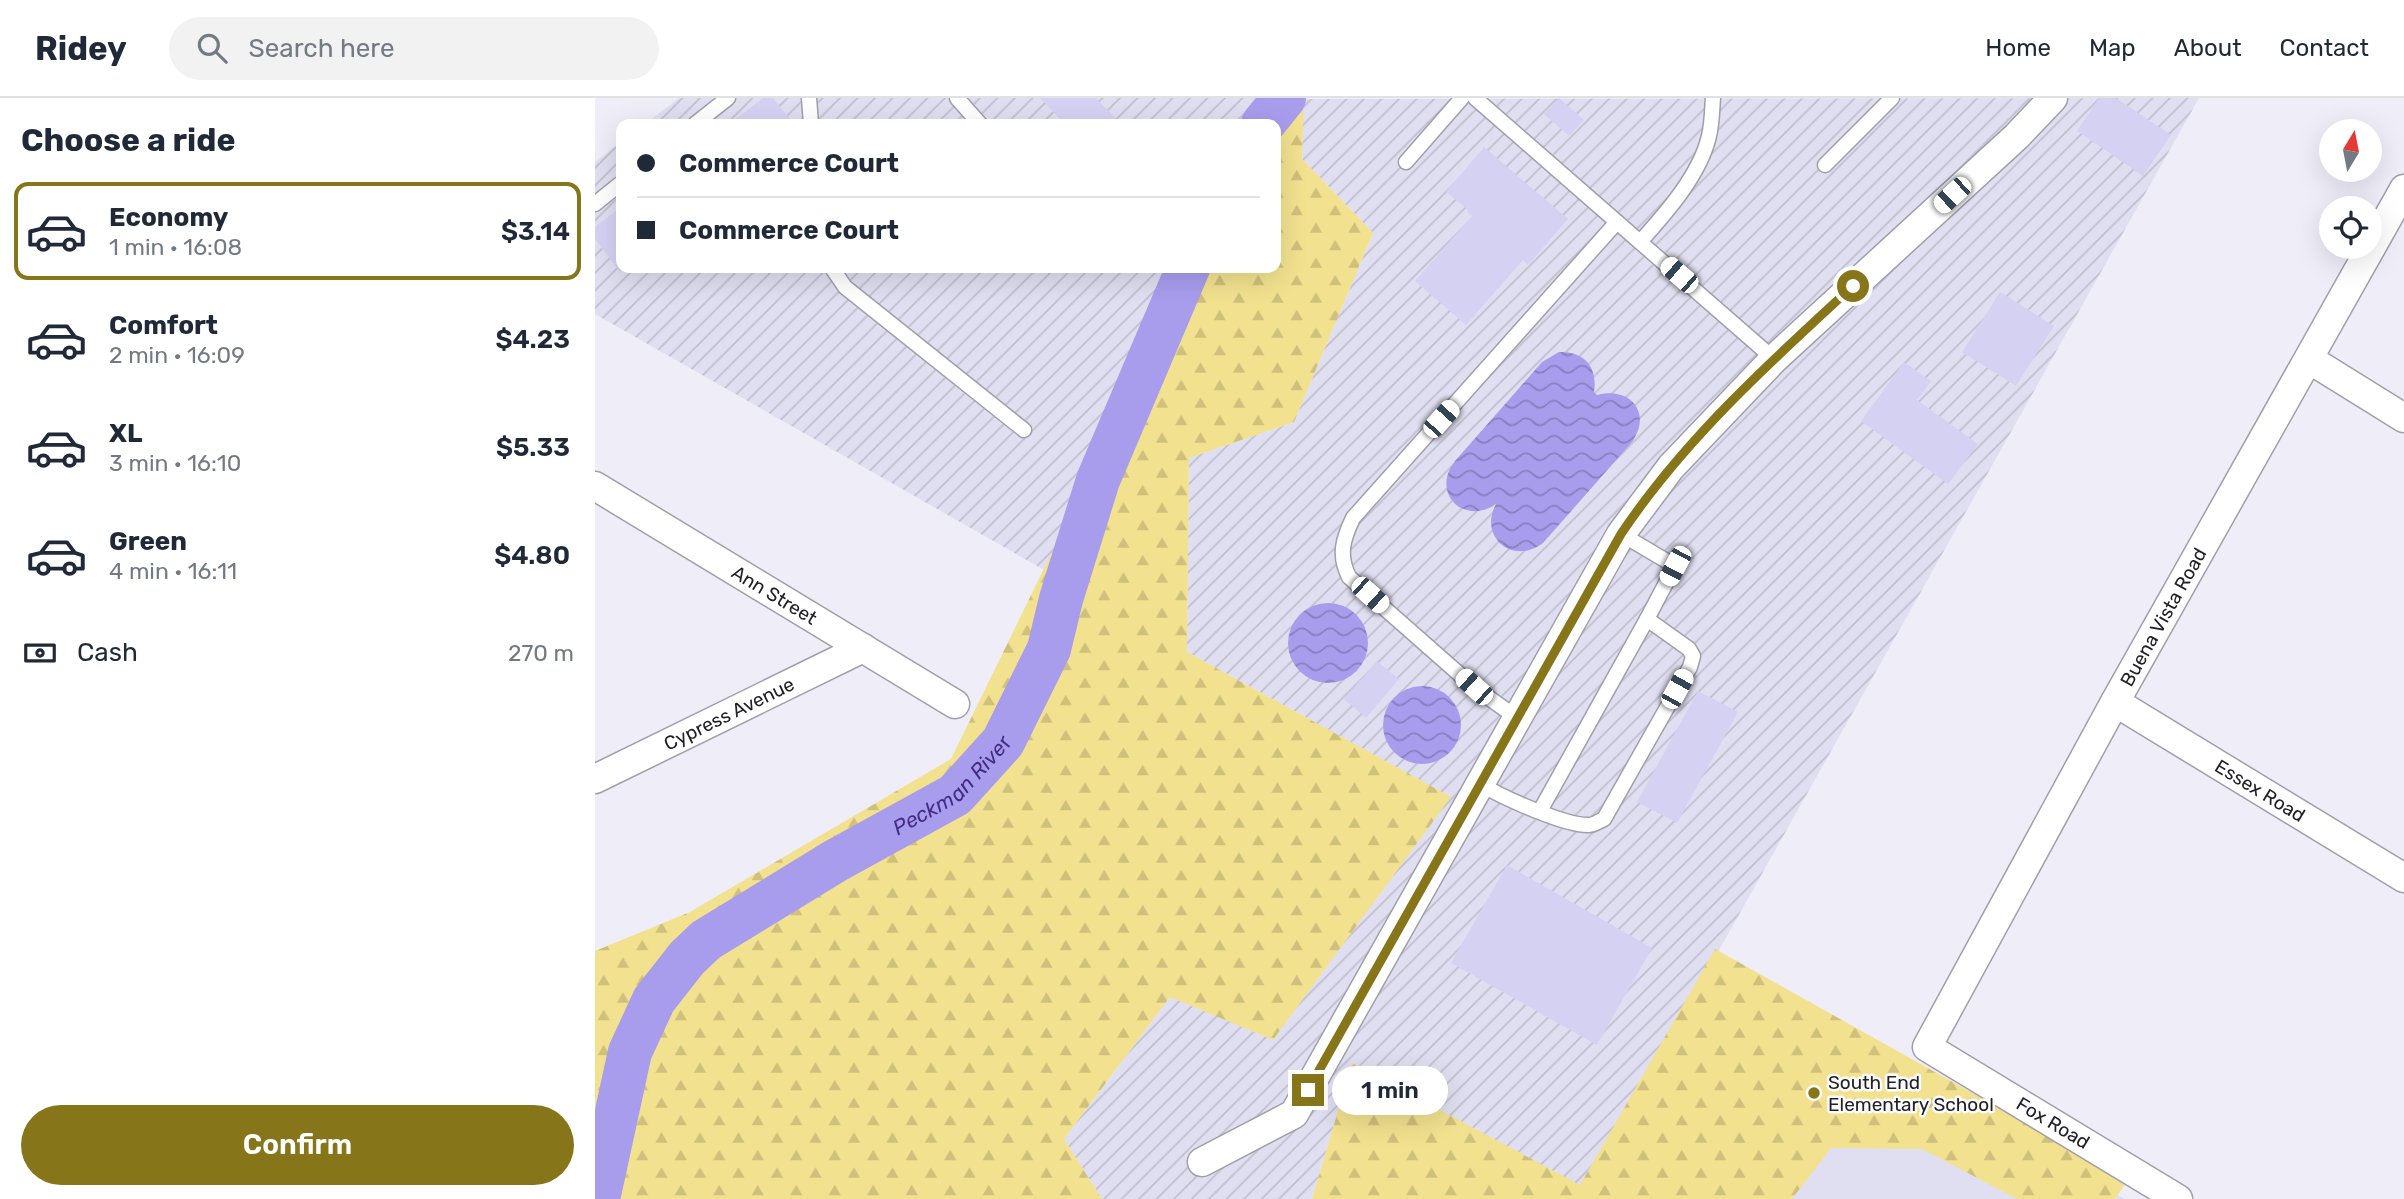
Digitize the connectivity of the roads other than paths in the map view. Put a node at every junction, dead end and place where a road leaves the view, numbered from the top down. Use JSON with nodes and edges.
{"nodes":[{"id":1,"x":728,"y":98,"type":"edge"},
{"id":2,"x":809,"y":98,"type":"edge"},
{"id":3,"x":957,"y":98,"type":"edge"},
{"id":4,"x":1462,"y":98,"type":"edge"},
{"id":5,"x":1475,"y":98,"type":"edge"},
{"id":6,"x":1713,"y":98,"type":"edge"},
{"id":7,"x":1892,"y":98,"type":"edge"},
{"id":8,"x":2053,"y":98,"type":"edge"},
{"id":9,"x":701,"y":119,"type":"edge"},
{"id":10,"x":811,"y":119,"type":"edge"},
{"id":11,"x":976,"y":119,"type":"edge"},
{"id":12,"x":1406,"y":162,"type":"dead end"},
{"id":13,"x":1825,"y":166,"type":"dead end"},
{"id":14,"x":616,"y":187,"type":"edge"},
{"id":15,"x":2404,"y":189,"type":"edge"},
{"id":16,"x":595,"y":204,"type":"edge"},
{"id":17,"x":1617,"y":222,"type":"junction"},
{"id":18,"x":1640,"y":242,"type":"junction"},
{"id":19,"x":835,"y":273,"type":"edge"},
{"id":20,"x":1774,"y":359,"type":"junction"},
{"id":21,"x":2309,"y":359,"type":"junction"},
{"id":22,"x":2404,"y":418,"type":"edge"},
{"id":23,"x":1024,"y":430,"type":"dead end"},
{"id":24,"x":595,"y":486,"type":"edge"},
{"id":25,"x":1621,"y":534,"type":"junction"},
{"id":26,"x":1647,"y":619,"type":"junction"},
{"id":27,"x":863,"y":648,"type":"junction"},
{"id":28,"x":2115,"y":702,"type":"junction"},
{"id":29,"x":955,"y":704,"type":"dead end"},
{"id":30,"x":1517,"y":719,"type":"junction"},
{"id":31,"x":595,"y":779,"type":"edge"},
{"id":32,"x":1480,"y":784,"type":"junction"},
{"id":33,"x":1540,"y":811,"type":"junction"},
{"id":34,"x":2404,"y":878,"type":"edge"},
{"id":35,"x":1927,"y":1047,"type":"joint"},
{"id":36,"x":1202,"y":1162,"type":"dead end"},
{"id":37,"x":2178,"y":1199,"type":"edge"}],
"edges":[{"from":1,"to":9,"type":"lane"},
{"from":2,"to":10,"type":"lane"},
{"from":3,"to":11,"type":"lane"},
{"from":4,"to":12,"type":"lane"},
{"from":5,"to":17,"type":"lane"},
{"from":6,"to":18,"type":"lane"},
{"from":7,"to":13,"type":"lane"},
{"from":8,"to":20,"type":"street"},
{"from":14,"to":16,"type":"lane"},
{"from":15,"to":21,"type":"street","name":"Buena Vista Road"},
{"from":17,"to":18,"type":"lane"},
{"from":17,"to":30,"type":"lane"},
{"from":18,"to":20,"type":"lane"},
{"from":19,"to":23,"type":"lane"},
{"from":20,"to":25,"type":"street"},
{"from":21,"to":22,"type":"street"},
{"from":21,"to":28,"type":"street","name":"Buena Vista Road"},
{"from":24,"to":27,"type":"street","name":"Ann Street"},
{"from":25,"to":26,"type":"lane"},
{"from":25,"to":30,"type":"street"},
{"from":26,"to":33,"type":"lane"},
{"from":26,"to":33,"type":"lane"},
{"from":27,"to":29,"type":"street","name":"Ann Street"},
{"from":27,"to":31,"type":"street","name":"Cypress Avenue"},
{"from":28,"to":34,"type":"street","name":"Essex Road"},
{"from":28,"to":35,"type":"street","name":"Buena Vista Road"},
{"from":30,"to":32,"type":"street"},
{"from":32,"to":33,"type":"lane"},
{"from":32,"to":36,"type":"street"},
{"from":35,"to":37,"type":"street","name":"Fox Road"}]}
